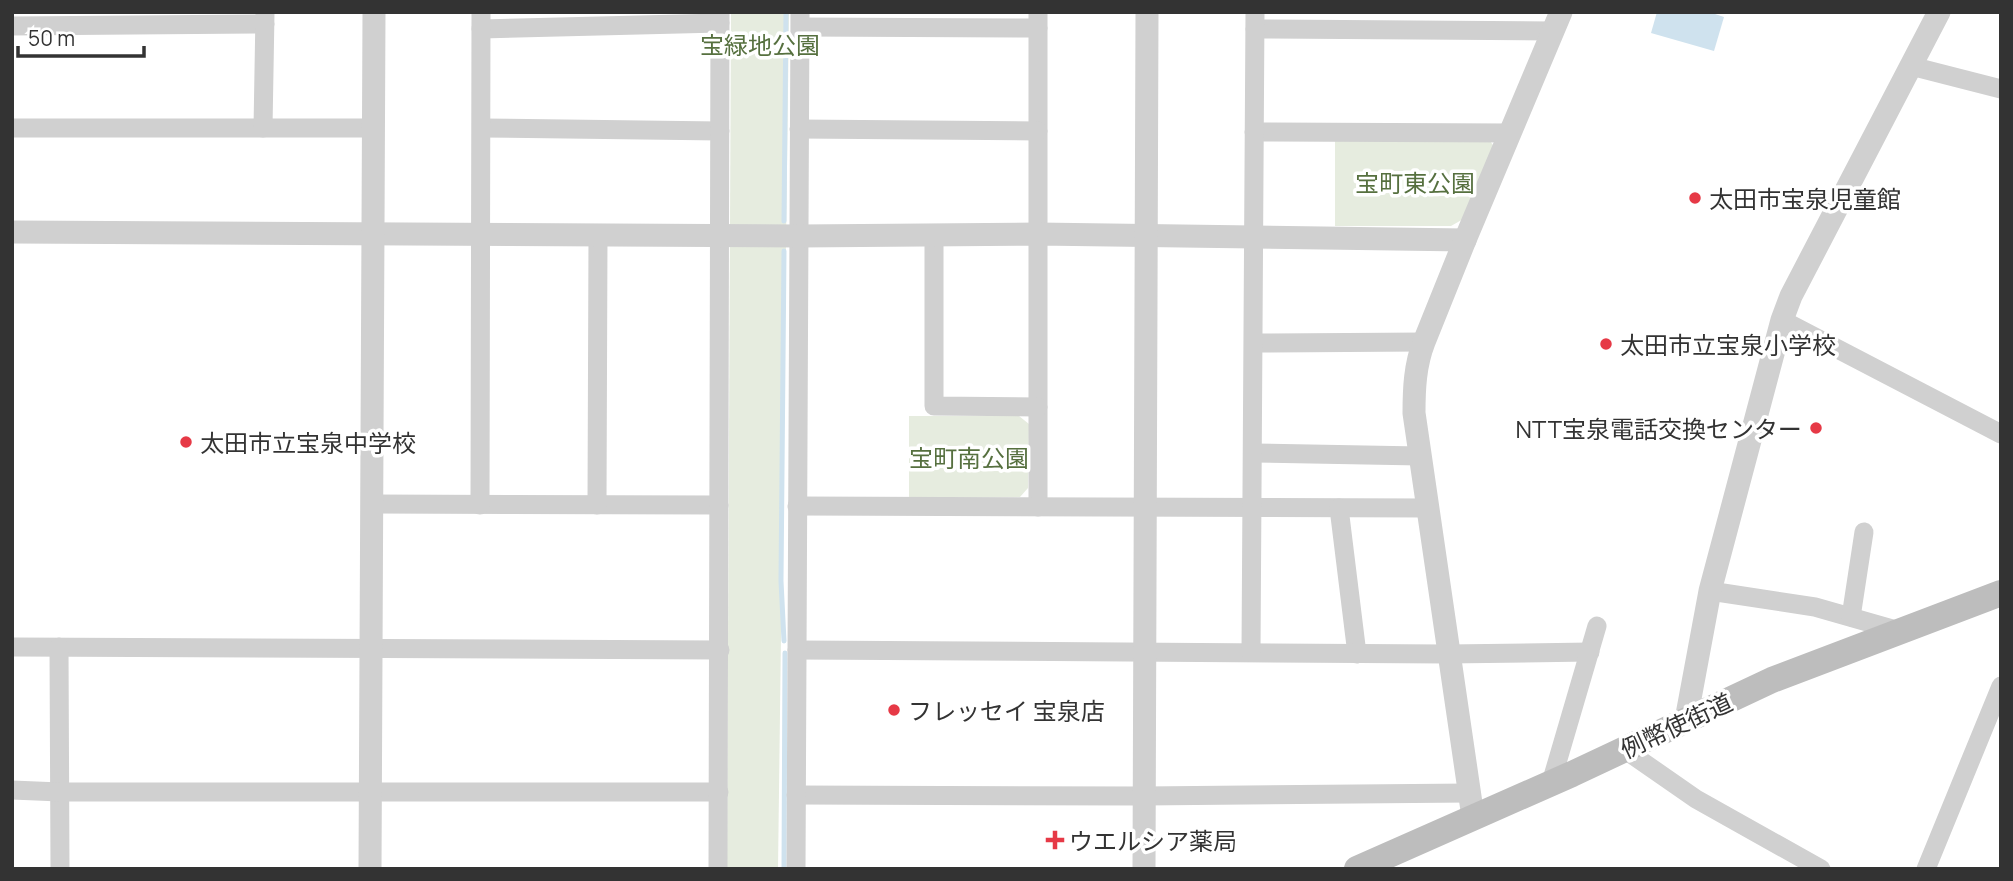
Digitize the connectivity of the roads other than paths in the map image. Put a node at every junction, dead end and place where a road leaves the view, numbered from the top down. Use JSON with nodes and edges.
{"nodes":[{"id":1,"x":374,"y":12,"type":"edge"},
{"id":2,"x":1147,"y":12,"type":"edge"},
{"id":3,"x":1939,"y":12,"type":"edge"},
{"id":4,"x":265,"y":18,"type":"edge"},
{"id":5,"x":720,"y":18,"type":"edge"},
{"id":6,"x":481,"y":20,"type":"edge"},
{"id":7,"x":801,"y":20,"type":"edge"},
{"id":8,"x":1038,"y":20,"type":"edge"},
{"id":9,"x":1255,"y":20,"type":"edge"},
{"id":10,"x":1557,"y":21,"type":"edge"},
{"id":11,"x":12,"y":26,"type":"edge"},
{"id":12,"x":1911,"y":66,"type":"junction"},
{"id":13,"x":2001,"y":89,"type":"edge"},
{"id":14,"x":12,"y":128,"type":"edge"},
{"id":15,"x":263,"y":128,"type":"junction"},
{"id":16,"x":373,"y":128,"type":"junction"},
{"id":17,"x":482,"y":128,"type":"junction"},
{"id":18,"x":799,"y":129,"type":"junction"},
{"id":19,"x":720,"y":131,"type":"junction"},
{"id":20,"x":1038,"y":131,"type":"junction"},
{"id":21,"x":1254,"y":132,"type":"junction"},
{"id":22,"x":1510,"y":134,"type":"junction"},
{"id":23,"x":12,"y":232,"type":"edge"},
{"id":24,"x":373,"y":234,"type":"junction"},
{"id":25,"x":480,"y":234,"type":"junction"},
{"id":26,"x":598,"y":234,"type":"junction"},
{"id":27,"x":934,"y":234,"type":"junction"},
{"id":28,"x":1038,"y":234,"type":"junction"},
{"id":29,"x":1147,"y":235,"type":"junction"},
{"id":30,"x":718,"y":236,"type":"junction"},
{"id":31,"x":799,"y":236,"type":"junction"},
{"id":32,"x":1254,"y":236,"type":"junction"},
{"id":33,"x":1465,"y":240,"type":"junction"},
{"id":34,"x":1782,"y":320,"type":"junction"},
{"id":35,"x":1424,"y":342,"type":"junction"},
{"id":36,"x":1254,"y":343,"type":"junction"},
{"id":37,"x":1038,"y":407,"type":"junction"},
{"id":38,"x":2001,"y":434,"type":"edge"},
{"id":39,"x":1253,"y":453,"type":"junction"},
{"id":40,"x":1420,"y":456,"type":"junction"},
{"id":41,"x":372,"y":504,"type":"junction"},
{"id":42,"x":480,"y":505,"type":"junction"},
{"id":43,"x":597,"y":505,"type":"junction"},
{"id":44,"x":719,"y":505,"type":"junction"},
{"id":45,"x":797,"y":506,"type":"junction"},
{"id":46,"x":1038,"y":507,"type":"junction"},
{"id":47,"x":1146,"y":507,"type":"junction"},
{"id":48,"x":1253,"y":508,"type":"junction"},
{"id":49,"x":1339,"y":508,"type":"junction"},
{"id":50,"x":1428,"y":508,"type":"junction"},
{"id":51,"x":1864,"y":532,"type":"dead end"},
{"id":52,"x":1710,"y":591,"type":"junction"},
{"id":53,"x":2001,"y":593,"type":"edge"},
{"id":54,"x":1851,"y":617,"type":"junction"},
{"id":55,"x":1597,"y":626,"type":"dead end"},
{"id":56,"x":1899,"y":631,"type":"junction"},
{"id":57,"x":12,"y":647,"type":"edge"},
{"id":58,"x":60,"y":647,"type":"junction"},
{"id":59,"x":371,"y":648,"type":"junction"},
{"id":60,"x":720,"y":650,"type":"junction"},
{"id":61,"x":797,"y":650,"type":"junction"},
{"id":62,"x":1144,"y":652,"type":"junction"},
{"id":63,"x":1251,"y":652,"type":"junction"},
{"id":64,"x":1590,"y":652,"type":"junction"},
{"id":65,"x":1357,"y":654,"type":"junction"},
{"id":66,"x":1448,"y":654,"type":"junction"},
{"id":67,"x":2001,"y":686,"type":"edge"},
{"id":68,"x":1995,"y":717,"type":"edge"},
{"id":69,"x":1686,"y":720,"type":"junction"},
{"id":70,"x":1624,"y":749,"type":"junction"},
{"id":71,"x":1550,"y":783,"type":"junction"},
{"id":72,"x":12,"y":790,"type":"edge"},
{"id":73,"x":60,"y":792,"type":"junction"},
{"id":74,"x":719,"y":792,"type":"junction"},
{"id":75,"x":370,"y":793,"type":"junction"},
{"id":76,"x":796,"y":795,"type":"junction"},
{"id":77,"x":1144,"y":796,"type":"junction"},
{"id":78,"x":1472,"y":805,"type":"junction"},
{"id":79,"x":60,"y":869,"type":"edge"},
{"id":80,"x":370,"y":869,"type":"edge"},
{"id":81,"x":718,"y":869,"type":"edge"},
{"id":82,"x":796,"y":869,"type":"edge"},
{"id":83,"x":1144,"y":869,"type":"edge"},
{"id":84,"x":1357,"y":869,"type":"edge"},
{"id":85,"x":1821,"y":869,"type":"edge"},
{"id":86,"x":1926,"y":869,"type":"edge"}],
"edges":[{"from":1,"to":16,"type":"street"},
{"from":2,"to":29,"type":"street"},
{"from":3,"to":12,"type":"street"},
{"from":4,"to":11,"type":"street"},
{"from":4,"to":15,"type":"street"},
{"from":5,"to":6,"type":"street"},
{"from":5,"to":19,"type":"street"},
{"from":6,"to":17,"type":"street"},
{"from":7,"to":8,"type":"street"},
{"from":7,"to":18,"type":"street"},
{"from":8,"to":20,"type":"street"},
{"from":9,"to":10,"type":"street"},
{"from":9,"to":21,"type":"street"},
{"from":10,"to":22,"type":"street"},
{"from":12,"to":13,"type":"street"},
{"from":12,"to":34,"type":"street"},
{"from":14,"to":15,"type":"street"},
{"from":15,"to":16,"type":"street"},
{"from":16,"to":24,"type":"street"},
{"from":17,"to":19,"type":"street"},
{"from":17,"to":25,"type":"street"},
{"from":18,"to":20,"type":"street"},
{"from":18,"to":31,"type":"street"},
{"from":19,"to":30,"type":"street"},
{"from":20,"to":28,"type":"street"},
{"from":21,"to":22,"type":"street"},
{"from":21,"to":32,"type":"street"},
{"from":22,"to":33,"type":"street"},
{"from":23,"to":24,"type":"street"},
{"from":24,"to":25,"type":"street"},
{"from":24,"to":41,"type":"street"},
{"from":25,"to":26,"type":"street"},
{"from":25,"to":42,"type":"street"},
{"from":26,"to":30,"type":"street"},
{"from":26,"to":43,"type":"street"},
{"from":27,"to":28,"type":"street"},
{"from":27,"to":31,"type":"street"},
{"from":27,"to":37,"type":"street"},
{"from":28,"to":29,"type":"street"},
{"from":28,"to":37,"type":"street"},
{"from":29,"to":32,"type":"street"},
{"from":29,"to":47,"type":"street"},
{"from":30,"to":31,"type":"street"},
{"from":30,"to":44,"type":"street"},
{"from":31,"to":45,"type":"street"},
{"from":32,"to":33,"type":"street"},
{"from":32,"to":36,"type":"street"},
{"from":33,"to":35,"type":"street"},
{"from":34,"to":38,"type":"street"},
{"from":34,"to":52,"type":"street"},
{"from":35,"to":36,"type":"street"},
{"from":35,"to":40,"type":"street"},
{"from":36,"to":39,"type":"street"},
{"from":37,"to":46,"type":"street"},
{"from":39,"to":40,"type":"street"},
{"from":39,"to":48,"type":"street"},
{"from":40,"to":50,"type":"street"},
{"from":41,"to":42,"type":"street"},
{"from":41,"to":59,"type":"street"},
{"from":42,"to":43,"type":"street"},
{"from":43,"to":44,"type":"street"},
{"from":44,"to":60,"type":"street"},
{"from":45,"to":46,"type":"street"},
{"from":45,"to":61,"type":"street"},
{"from":46,"to":47,"type":"street"},
{"from":47,"to":48,"type":"street"},
{"from":47,"to":62,"type":"street"},
{"from":48,"to":49,"type":"street"},
{"from":48,"to":63,"type":"street"},
{"from":49,"to":50,"type":"street"},
{"from":49,"to":65,"type":"street"},
{"from":50,"to":66,"type":"street"},
{"from":51,"to":54,"type":"street"},
{"from":52,"to":54,"type":"street"},
{"from":52,"to":69,"type":"street"},
{"from":53,"to":56,"type":"main road","name":"例幣使街道"},
{"from":54,"to":56,"type":"street"},
{"from":55,"to":64,"type":"street"},
{"from":56,"to":69,"type":"main road","name":"例幣使街道"},
{"from":57,"to":58,"type":"street"},
{"from":58,"to":59,"type":"street"},
{"from":58,"to":73,"type":"street"},
{"from":59,"to":60,"type":"street"},
{"from":59,"to":75,"type":"street"},
{"from":60,"to":74,"type":"street"},
{"from":61,"to":62,"type":"street"},
{"from":61,"to":76,"type":"street"},
{"from":62,"to":63,"type":"street"},
{"from":62,"to":77,"type":"street"},
{"from":63,"to":65,"type":"street"},
{"from":64,"to":66,"type":"street"},
{"from":64,"to":71,"type":"street"},
{"from":65,"to":66,"type":"street"},
{"from":66,"to":78,"type":"street"},
{"from":67,"to":68,"type":"street"},
{"from":68,"to":86,"type":"street"},
{"from":69,"to":70,"type":"main road","name":"例幣使街道"},
{"from":70,"to":71,"type":"main road","name":"例幣使街道"},
{"from":70,"to":85,"type":"street"},
{"from":71,"to":78,"type":"main road","name":"例幣使街道"},
{"from":72,"to":73,"type":"street"},
{"from":73,"to":75,"type":"street"},
{"from":73,"to":79,"type":"street"},
{"from":74,"to":75,"type":"street"},
{"from":74,"to":81,"type":"street"},
{"from":75,"to":80,"type":"street"},
{"from":76,"to":77,"type":"street"},
{"from":76,"to":82,"type":"street"},
{"from":77,"to":78,"type":"street"},
{"from":77,"to":83,"type":"street"},
{"from":78,"to":84,"type":"main road","name":"例幣使街道"}]}
